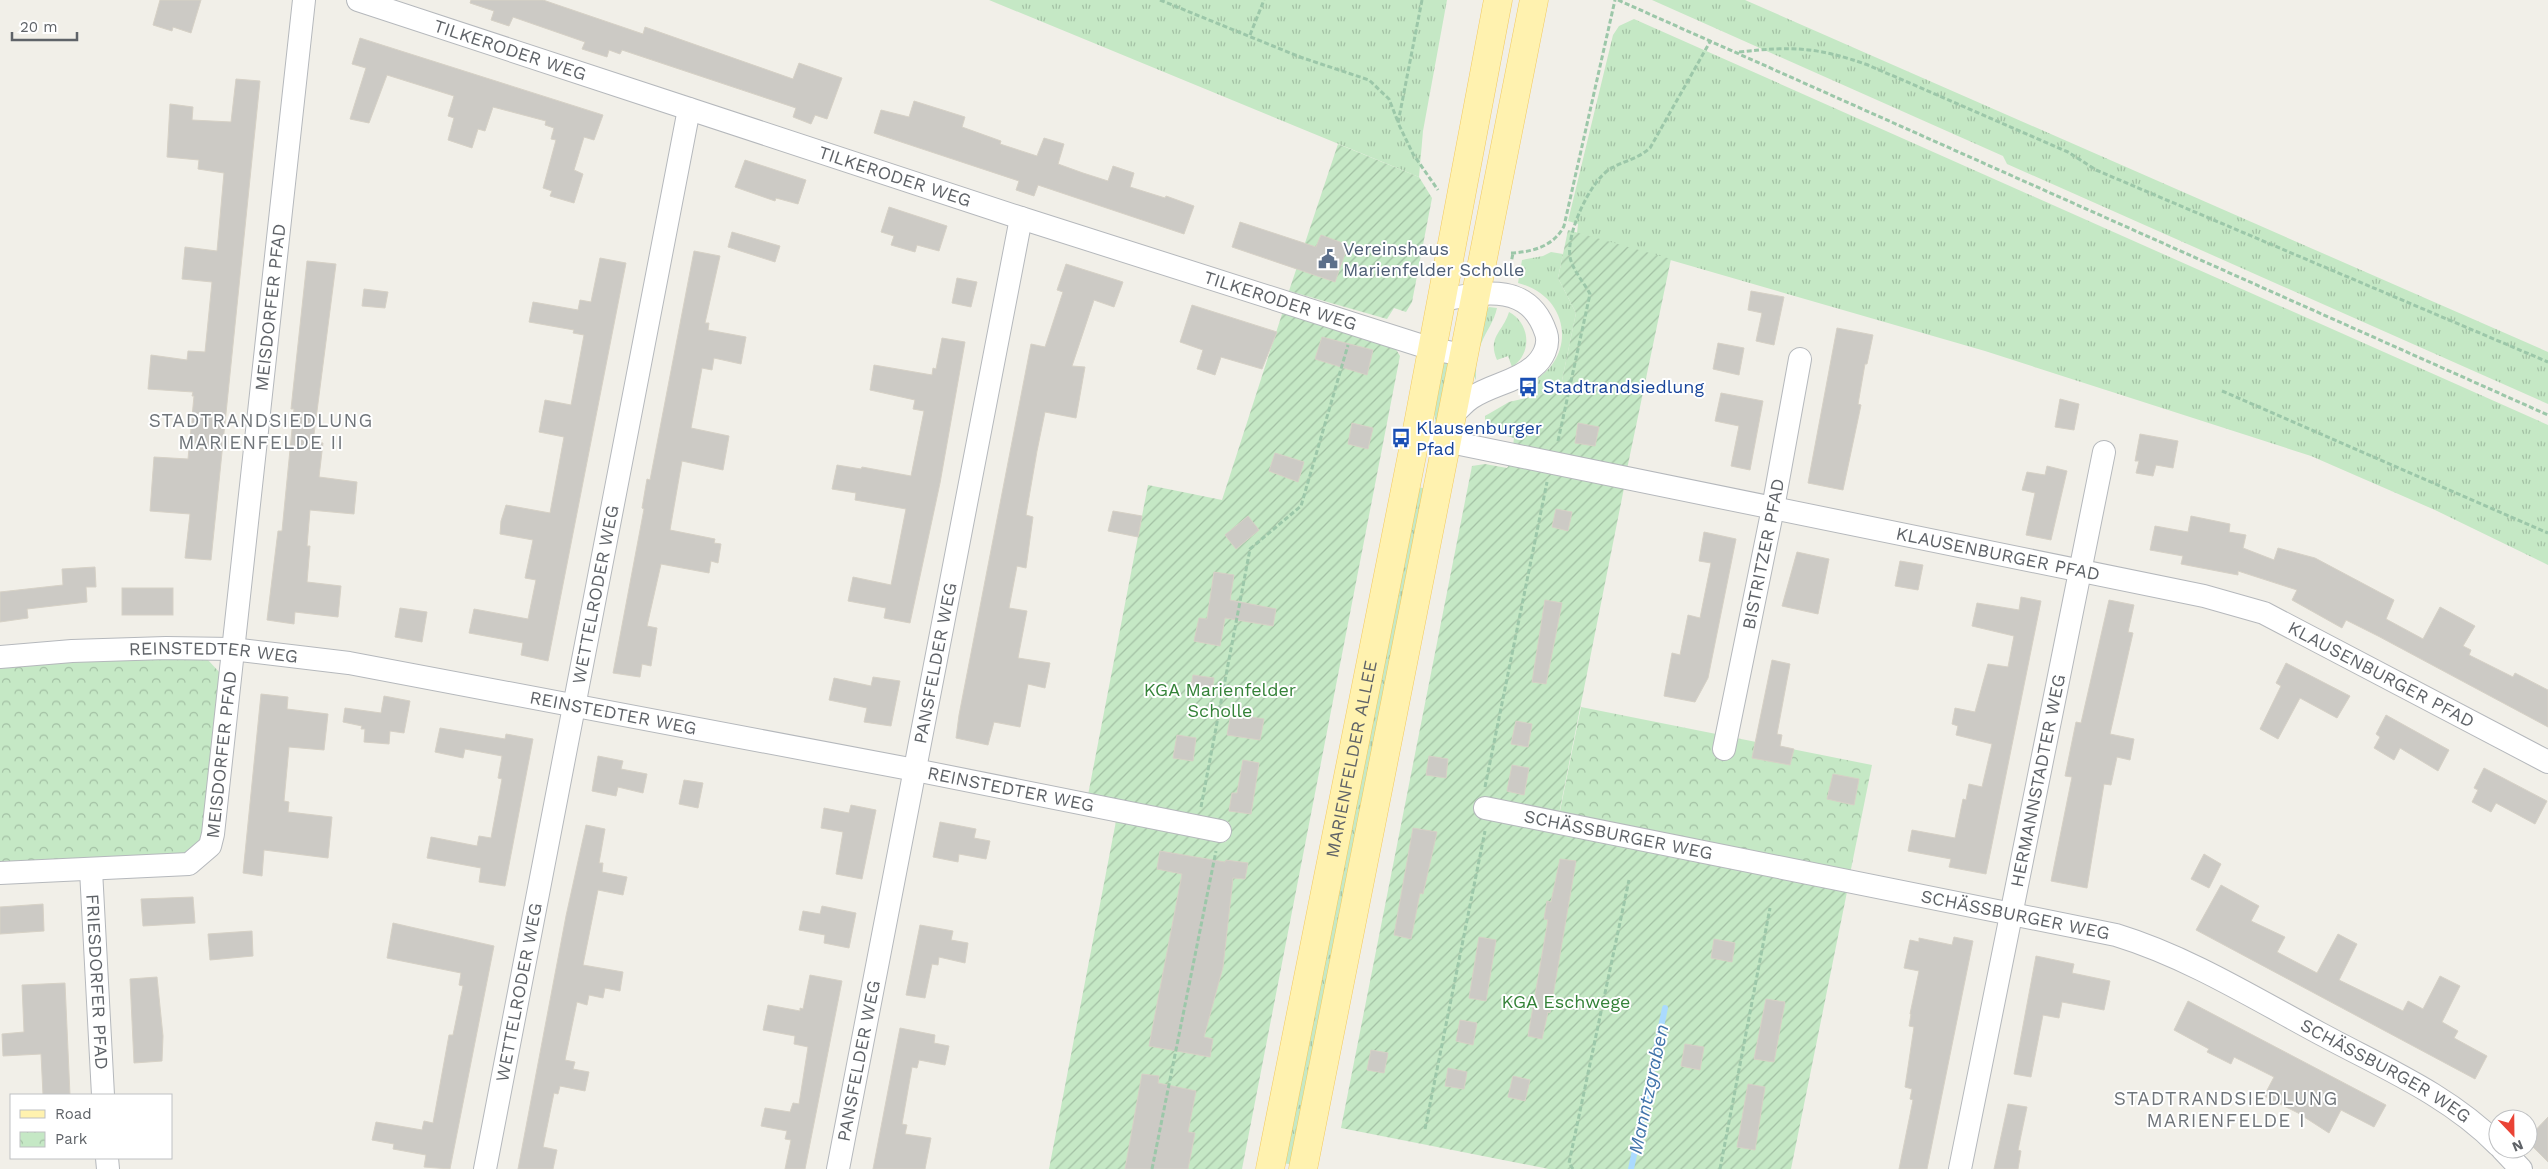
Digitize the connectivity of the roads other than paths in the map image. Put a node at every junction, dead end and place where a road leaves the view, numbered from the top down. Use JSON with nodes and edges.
{"nodes":[{"id":1,"x":304,"y":0,"type":"edge"},
{"id":2,"x":358,"y":0,"type":"edge"},
{"id":3,"x":1498,"y":0,"type":"edge"},
{"id":4,"x":1534,"y":0,"type":"edge"},
{"id":5,"x":690,"y":108,"type":"junction"},
{"id":6,"x":1021,"y":218,"type":"junction"},
{"id":7,"x":1477,"y":293,"type":"junction"},
{"id":8,"x":1442,"y":300,"type":"junction"},
{"id":9,"x":1432,"y":349,"type":"junction"},
{"id":10,"x":1464,"y":355,"type":"junction"},
{"id":11,"x":1800,"y":358,"type":"dead end"},
{"id":12,"x":1454,"y":414,"type":"junction"},
{"id":13,"x":1416,"y":435,"type":"junction"},
{"id":14,"x":1448,"y":442,"type":"junction"},
{"id":15,"x":2104,"y":452,"type":"dead end"},
{"id":16,"x":1773,"y":508,"type":"junction"},
{"id":17,"x":2080,"y":570,"type":"junction"},
{"id":18,"x":232,"y":649,"type":"junction"},
{"id":19,"x":0,"y":657,"type":"edge"},
{"id":20,"x":575,"y":705,"type":"junction"},
{"id":21,"x":1724,"y":749,"type":"dead end"},
{"id":22,"x":2548,"y":762,"type":"edge"},
{"id":23,"x":915,"y":770,"type":"junction"},
{"id":24,"x":1485,"y":808,"type":"dead end"},
{"id":25,"x":1220,"y":831,"type":"road end"},
{"id":26,"x":90,"y":870,"type":"junction"},
{"id":27,"x":0,"y":873,"type":"edge"},
{"id":28,"x":2011,"y":914,"type":"junction"},
{"id":29,"x":103,"y":1094,"type":"edge"},
{"id":30,"x":2488,"y":1136,"type":"edge"},
{"id":31,"x":2512,"y":1159,"type":"edge"},
{"id":32,"x":485,"y":1169,"type":"edge"},
{"id":33,"x":838,"y":1169,"type":"edge"},
{"id":34,"x":1270,"y":1169,"type":"edge"},
{"id":35,"x":1303,"y":1169,"type":"edge"},
{"id":36,"x":1960,"y":1169,"type":"edge"},
{"id":37,"x":2521,"y":1169,"type":"edge"}],
"edges":[{"from":1,"to":18,"type":"street","name":"MEISDORFER PFAD"},
{"from":2,"to":5,"type":"street","name":"TILKERODER WEG"},
{"from":3,"to":8,"type":"main road","name":"MARIENFELDER ALLEE"},
{"from":4,"to":7,"type":"main road","name":"MARIENFELDER ALLEE"},
{"from":5,"to":6,"type":"street","name":"TILKERODER WEG"},
{"from":5,"to":20,"type":"street","name":"WETTELRODER WEG"},
{"from":6,"to":9,"type":"street","name":"TILKERODER WEG"},
{"from":6,"to":23,"type":"street","name":"PANSFELDER WEG"},
{"from":7,"to":8,"type":"street"},
{"from":7,"to":10,"type":"main road","name":"MARIENFELDER ALLEE"},
{"from":7,"to":12,"type":"street"},
{"from":8,"to":9,"type":"main road","name":"MARIENFELDER ALLEE"},
{"from":9,"to":10,"type":"street"},
{"from":9,"to":13,"type":"main road","name":"MARIENFELDER ALLEE"},
{"from":10,"to":12,"type":"main road","name":"MARIENFELDER ALLEE"},
{"from":11,"to":16,"type":"street","name":"BISTRITZER PFAD"},
{"from":12,"to":14,"type":"main road","name":"MARIENFELDER ALLEE"},
{"from":13,"to":14,"type":"street","name":"KLAUSENBURGER PFAD"},
{"from":13,"to":34,"type":"main road","name":"MARIENFELDER ALLEE"},
{"from":14,"to":16,"type":"street","name":"KLAUSENBURGER PFAD"},
{"from":14,"to":35,"type":"main road","name":"MARIENFELDER ALLEE"},
{"from":15,"to":17,"type":"street","name":"HERMANNSTADTER WEG"},
{"from":16,"to":17,"type":"street","name":"KLAUSENBURGER PFAD"},
{"from":16,"to":21,"type":"street","name":"BISTRITZER PFAD"},
{"from":17,"to":22,"type":"street","name":"KLAUSENBURGER PFAD"},
{"from":17,"to":28,"type":"street","name":"HERMANNSTADTER WEG"},
{"from":18,"to":19,"type":"street","name":"REINSTEDTER WEG"},
{"from":18,"to":20,"type":"street","name":"REINSTEDTER WEG"},
{"from":18,"to":26,"type":"street","name":"MEISDORFER PFAD"},
{"from":20,"to":23,"type":"street","name":"REINSTEDTER WEG"},
{"from":20,"to":32,"type":"street","name":"WETTELRODER WEG"},
{"from":23,"to":25,"type":"street","name":"REINSTEDTER WEG"},
{"from":23,"to":33,"type":"street","name":"PANSFELDER WEG"},
{"from":24,"to":28,"type":"street","name":"SCHÄSSBURGER WEG"},
{"from":26,"to":27,"type":"street","name":"MEISDORFER PFAD"},
{"from":26,"to":29,"type":"street","name":"FRIESDORFER PFAD"},
{"from":28,"to":30,"type":"street","name":"SCHÄSSBURGER WEG"},
{"from":28,"to":36,"type":"street","name":"HERMANNSTADTER WEG"},
{"from":31,"to":37,"type":"street"}]}
